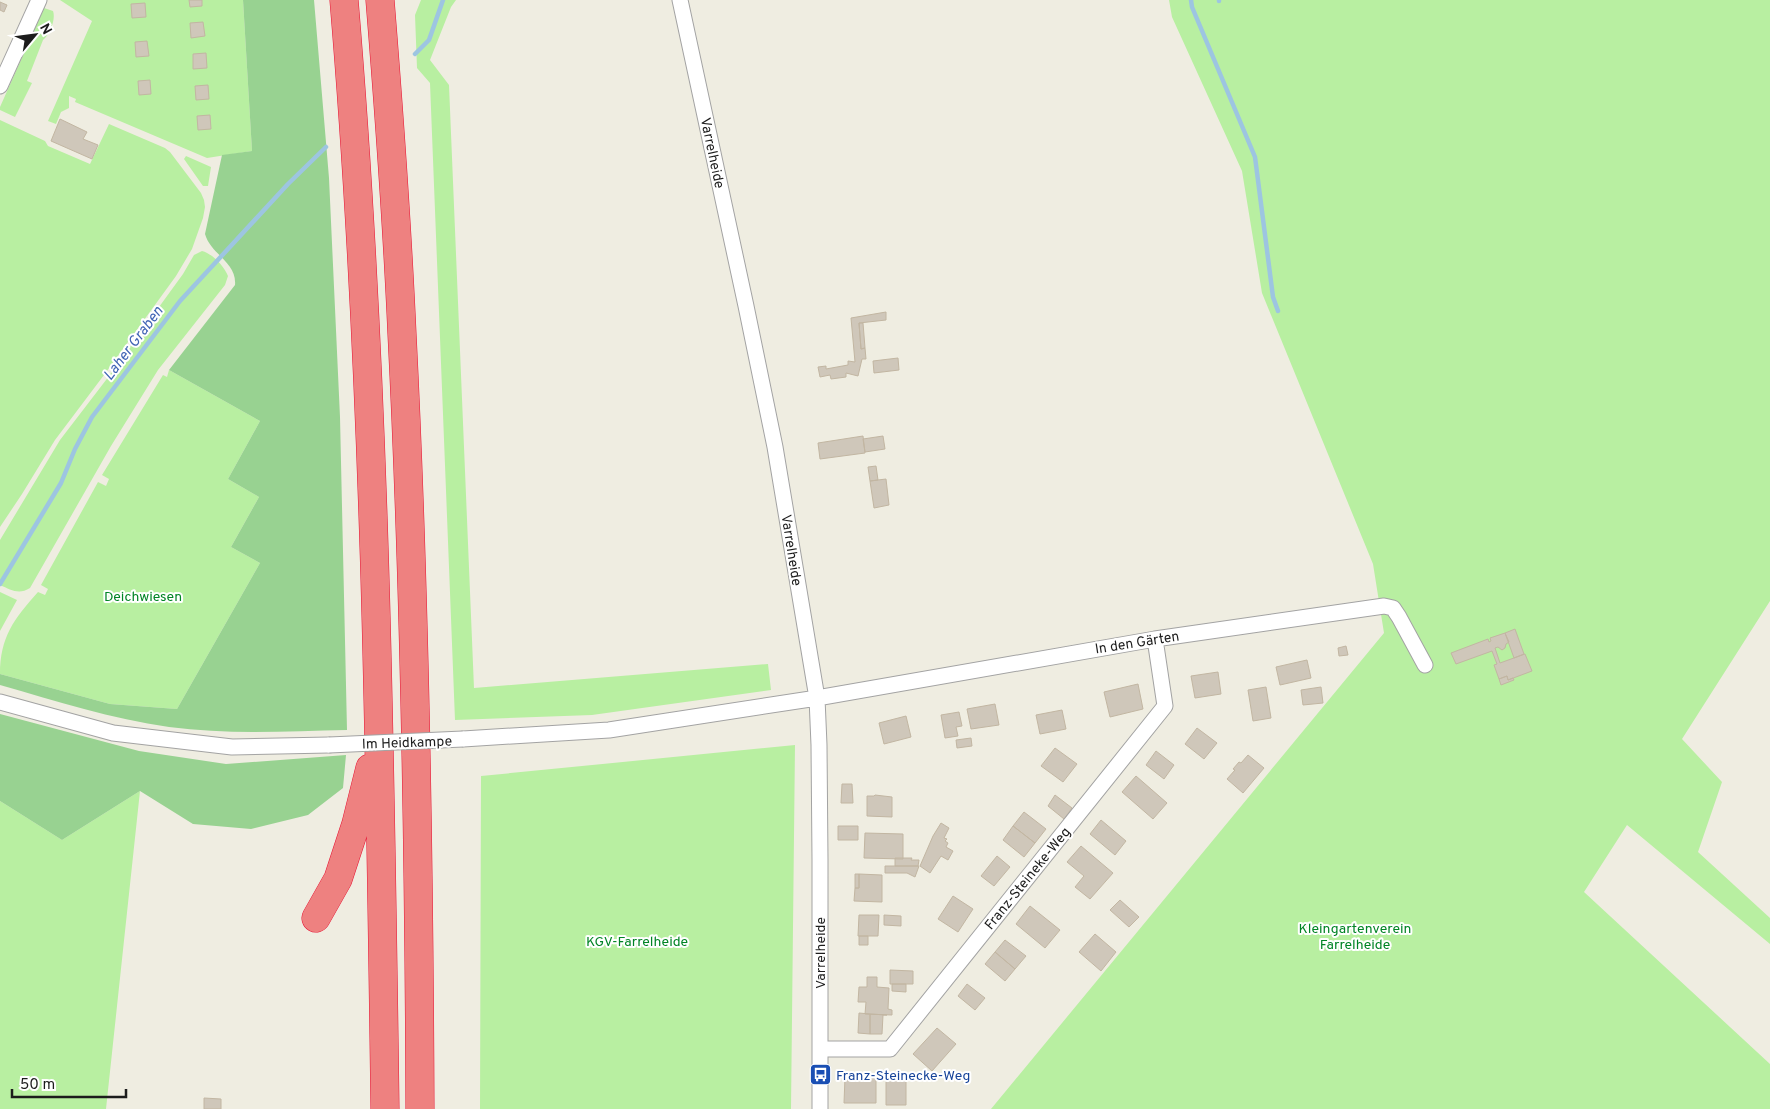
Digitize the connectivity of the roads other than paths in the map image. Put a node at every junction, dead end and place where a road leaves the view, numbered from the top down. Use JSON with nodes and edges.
{"nodes":[{"id":1,"x":39,"y":0,"type":"edge"},
{"id":2,"x":344,"y":0,"type":"edge"},
{"id":3,"x":380,"y":0,"type":"edge"},
{"id":4,"x":680,"y":0,"type":"edge"},
{"id":5,"x":0,"y":86,"type":"edge"},
{"id":6,"x":1155,"y":639,"type":"junction"},
{"id":7,"x":1426,"y":665,"type":"dead end"},
{"id":8,"x":817,"y":698,"type":"junction"},
{"id":9,"x":0,"y":702,"type":"edge"},
{"id":10,"x":380,"y":727,"type":"junction"},
{"id":11,"x":316,"y":918,"type":"dead end"},
{"id":12,"x":820,"y":1049,"type":"junction"},
{"id":13,"x":385,"y":1109,"type":"edge"},
{"id":14,"x":420,"y":1109,"type":"edge"},
{"id":15,"x":820,"y":1109,"type":"edge"}],
"edges":[{"from":1,"to":5,"type":"street"},
{"from":2,"to":10,"type":"highway"},
{"from":3,"to":14,"type":"highway"},
{"from":4,"to":8,"type":"street","name":"Varrelheide"},
{"from":6,"to":7,"type":"street","name":"In den Gärten"},
{"from":6,"to":8,"type":"street","name":"In den Gärten"},
{"from":6,"to":12,"type":"street","name":"Franz-Steineke-Weg"},
{"from":8,"to":9,"type":"street","name":"Im Heidkampe","bridge":true},
{"from":8,"to":12,"type":"street","name":"Varrelheide"},
{"from":10,"to":11,"type":"highway"},
{"from":10,"to":13,"type":"highway"},
{"from":12,"to":15,"type":"street","name":"Varrelheide"}]}
